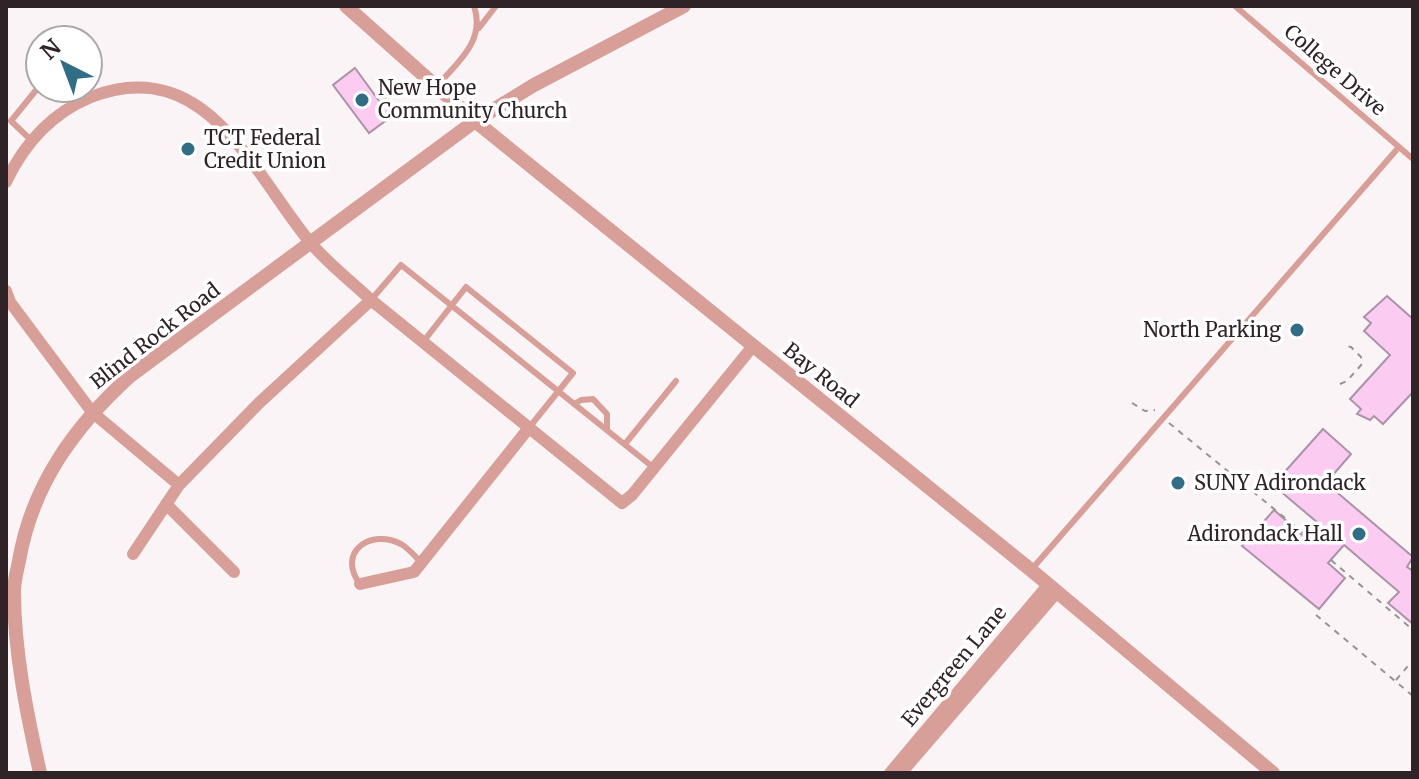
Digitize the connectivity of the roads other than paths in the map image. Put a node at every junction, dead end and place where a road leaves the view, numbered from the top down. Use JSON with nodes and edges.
{"nodes":[{"id":1,"x":346,"y":6,"type":"edge"},
{"id":2,"x":474,"y":6,"type":"edge"},
{"id":3,"x":496,"y":6,"type":"edge"},
{"id":4,"x":684,"y":6,"type":"edge"},
{"id":5,"x":1235,"y":6,"type":"edge"},
{"id":6,"x":479,"y":28,"type":"junction"},
{"id":7,"x":436,"y":87,"type":"junction"},
{"id":8,"x":25,"y":104,"type":"edge"},
{"id":9,"x":475,"y":121,"type":"junction"},
{"id":10,"x":8,"y":124,"type":"edge"},
{"id":11,"x":31,"y":140,"type":"junction"},
{"id":12,"x":1399,"y":147,"type":"junction"},
{"id":13,"x":1413,"y":159,"type":"edge"},
{"id":14,"x":6,"y":182,"type":"edge"},
{"id":15,"x":310,"y":243,"type":"junction"},
{"id":16,"x":6,"y":291,"type":"edge"},
{"id":17,"x":371,"y":300,"type":"junction"},
{"id":18,"x":451,"y":305,"type":"junction"},
{"id":19,"x":423,"y":342,"type":"junction"},
{"id":20,"x":753,"y":346,"type":"junction"},
{"id":21,"x":676,"y":381,"type":"dead end"},
{"id":22,"x":559,"y":392,"type":"junction"},
{"id":23,"x":574,"y":404,"type":"junction"},
{"id":24,"x":92,"y":412,"type":"junction"},
{"id":25,"x":528,"y":429,"type":"junction"},
{"id":26,"x":607,"y":430,"type":"junction"},
{"id":27,"x":625,"y":444,"type":"junction"},
{"id":28,"x":654,"y":468,"type":"junction"},
{"id":29,"x":179,"y":485,"type":"junction"},
{"id":30,"x":166,"y":504,"type":"junction"},
{"id":31,"x":133,"y":554,"type":"dead end"},
{"id":32,"x":421,"y":562,"type":"junction"},
{"id":33,"x":1031,"y":570,"type":"junction"},
{"id":34,"x":234,"y":572,"type":"dead end"},
{"id":35,"x":360,"y":584,"type":"joint"},
{"id":36,"x":1052,"y":589,"type":"junction"},
{"id":37,"x":40,"y":773,"type":"edge"},
{"id":38,"x":890,"y":773,"type":"edge"},
{"id":39,"x":901,"y":773,"type":"edge"},
{"id":40,"x":1273,"y":773,"type":"edge"}],
"edges":[{"from":1,"to":7,"type":"street","name":"Bay Road"},
{"from":2,"to":6,"type":"lane"},
{"from":3,"to":6,"type":"lane"},
{"from":4,"to":9,"type":"street","name":"Blind Rock Road"},
{"from":5,"to":12,"type":"lane","name":"College Drive"},
{"from":6,"to":7,"type":"lane"},
{"from":7,"to":9,"type":"street","name":"Bay Road"},
{"from":8,"to":10,"type":"lane"},
{"from":9,"to":15,"type":"street","name":"Blind Rock Road"},
{"from":9,"to":20,"type":"street","name":"Bay Road"},
{"from":10,"to":11,"type":"lane"},
{"from":11,"to":14,"type":"street"},
{"from":11,"to":15,"type":"street"},
{"from":12,"to":13,"type":"lane","name":"College Drive"},
{"from":12,"to":33,"type":"lane"},
{"from":15,"to":17,"type":"street"},
{"from":15,"to":24,"type":"street","name":"Blind Rock Road"},
{"from":16,"to":24,"type":"street"},
{"from":17,"to":18,"type":"lane"},
{"from":17,"to":19,"type":"street"},
{"from":17,"to":29,"type":"street"},
{"from":18,"to":19,"type":"lane"},
{"from":18,"to":22,"type":"lane"},
{"from":18,"to":22,"type":"lane"},
{"from":19,"to":25,"type":"street"},
{"from":20,"to":28,"type":"street"},
{"from":20,"to":33,"type":"street","name":"Bay Road"},
{"from":21,"to":27,"type":"lane"},
{"from":22,"to":23,"type":"lane"},
{"from":22,"to":25,"type":"lane"},
{"from":23,"to":26,"type":"lane"},
{"from":23,"to":26,"type":"lane"},
{"from":24,"to":29,"type":"street"},
{"from":24,"to":37,"type":"street","name":"Blind Rock Road"},
{"from":25,"to":28,"type":"street"},
{"from":25,"to":32,"type":"street"},
{"from":26,"to":27,"type":"lane"},
{"from":27,"to":28,"type":"lane"},
{"from":29,"to":30,"type":"street"},
{"from":30,"to":31,"type":"street"},
{"from":30,"to":34,"type":"street"},
{"from":32,"to":35,"type":"street"},
{"from":32,"to":35,"type":"lane"},
{"from":33,"to":36,"type":"street","name":"Bay Road"},
{"from":36,"to":38,"type":"street","name":"Evergreen Lane"},
{"from":36,"to":39,"type":"street","name":"Evergreen Lane"},
{"from":36,"to":40,"type":"street","name":"Bay Road"}]}
